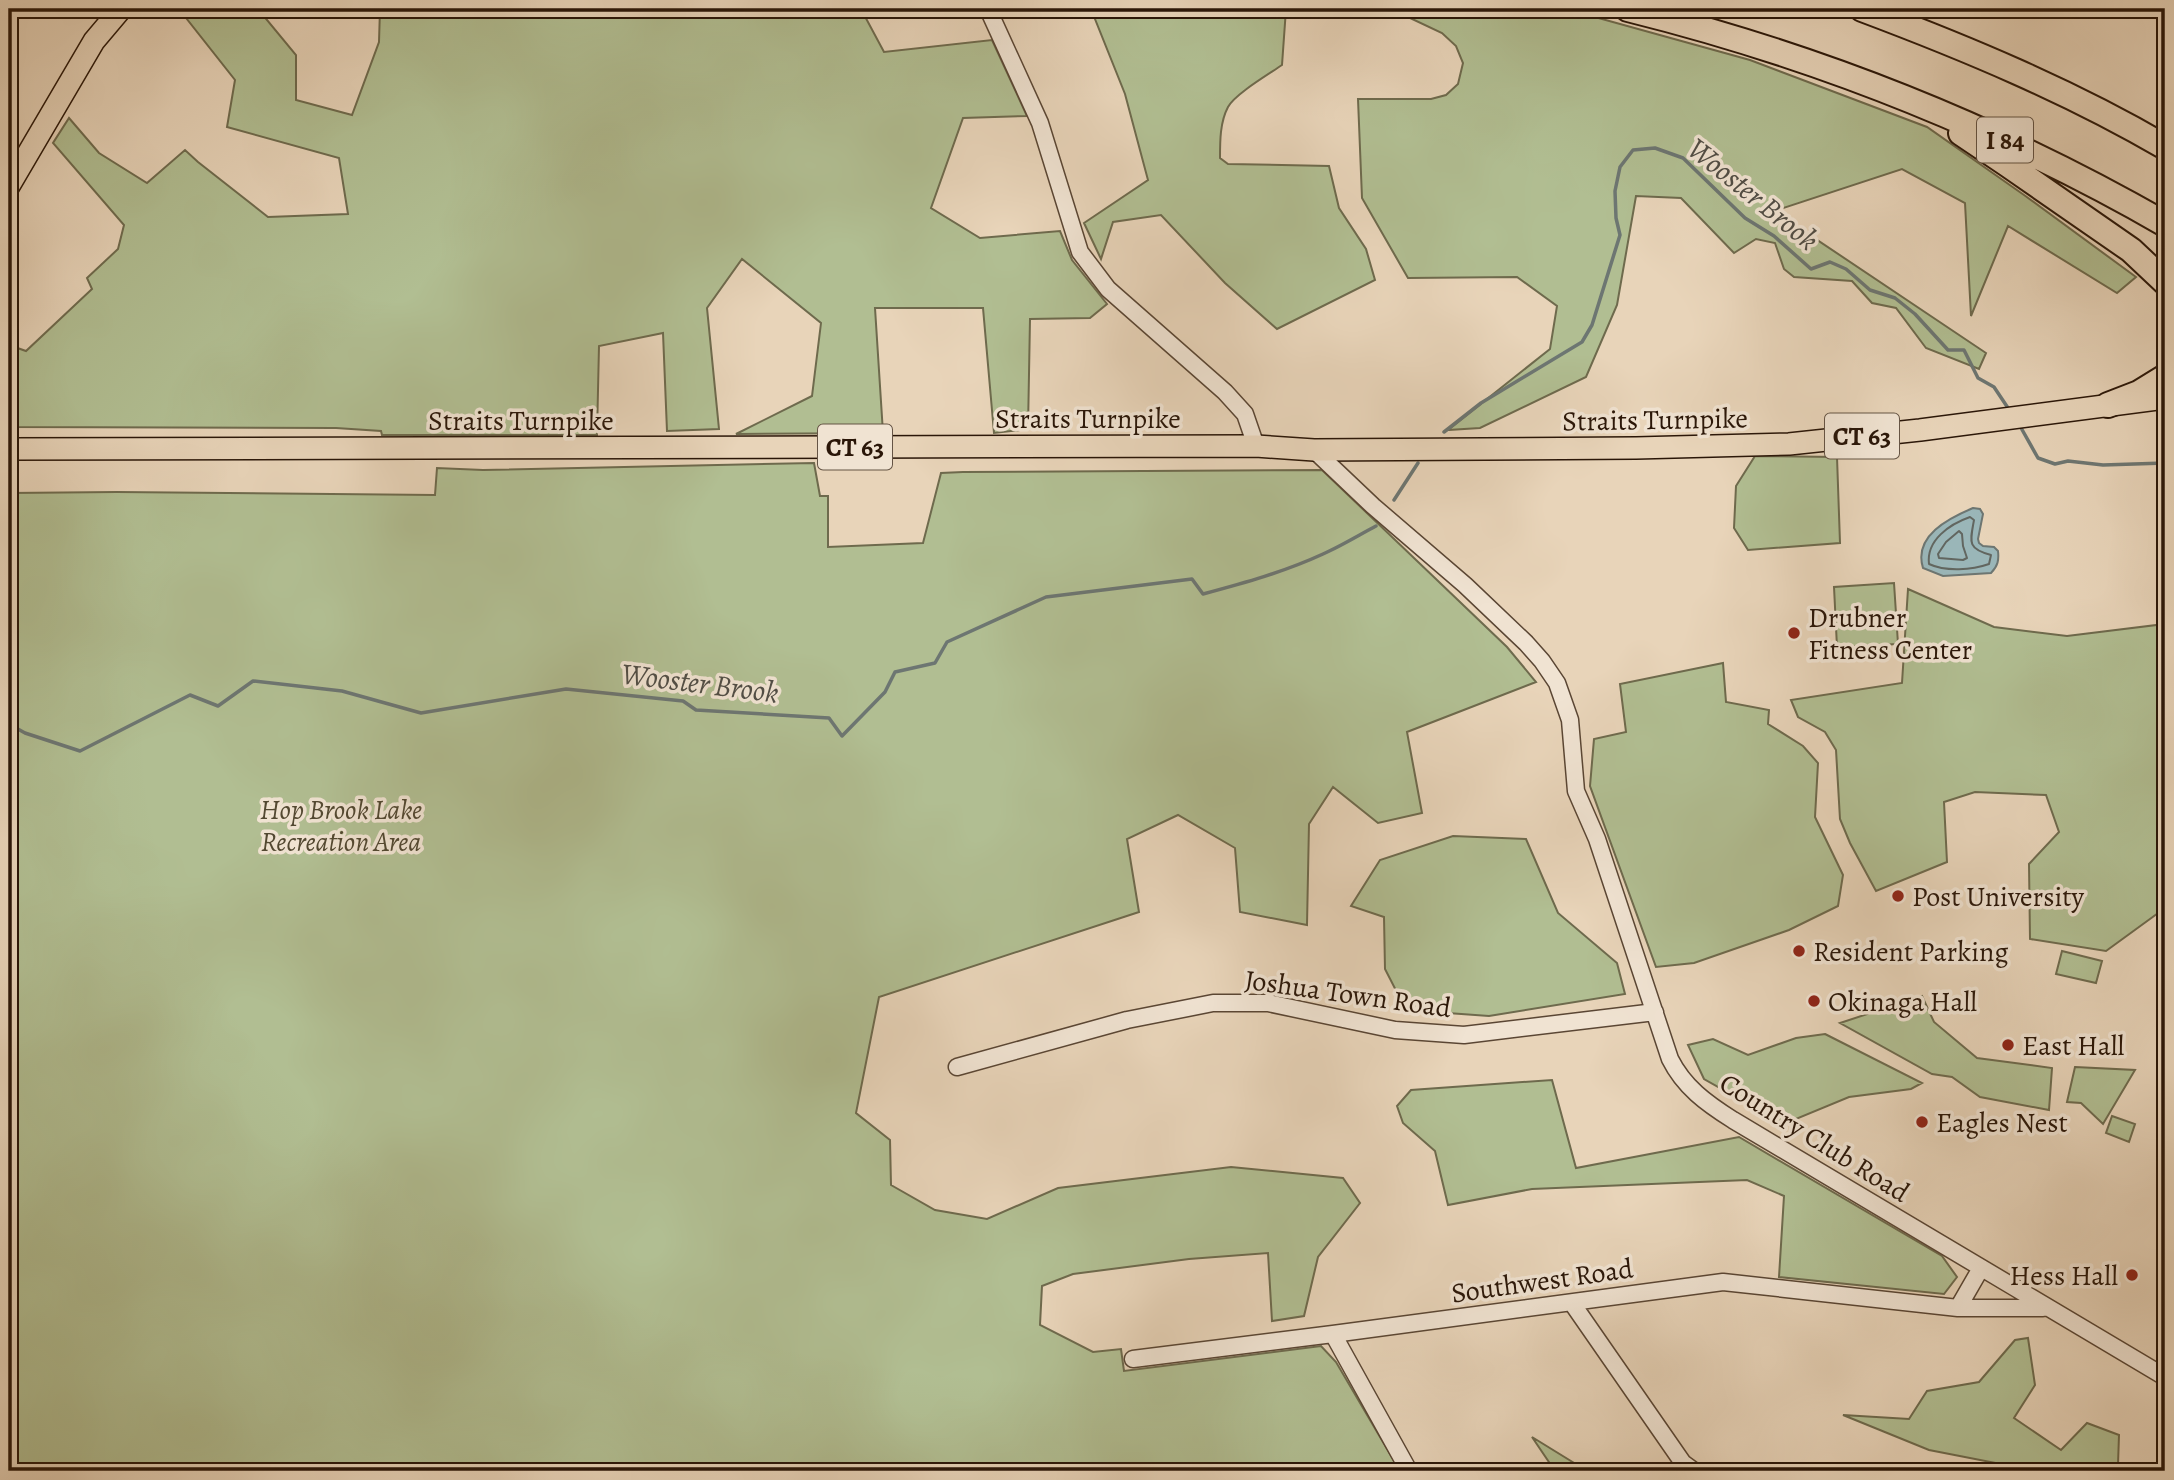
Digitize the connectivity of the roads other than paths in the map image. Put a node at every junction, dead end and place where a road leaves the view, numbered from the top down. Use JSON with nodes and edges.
{"nodes":[{"id":1,"x":121,"y":9,"type":"edge"},
{"id":2,"x":988,"y":9,"type":"edge"},
{"id":3,"x":1628,"y":9,"type":"edge"},
{"id":4,"x":1862,"y":9,"type":"edge"},
{"id":5,"x":1838,"y":71,"type":"junction"},
{"id":6,"x":2059,"y":92,"type":"junction"},
{"id":7,"x":2165,"y":141,"type":"edge"},
{"id":8,"x":2165,"y":147,"type":"edge"},
{"id":9,"x":9,"y":186,"type":"edge"},
{"id":10,"x":2165,"y":224,"type":"edge"},
{"id":11,"x":2165,"y":282,"type":"edge"},
{"id":12,"x":2165,"y":377,"type":"edge"},
{"id":13,"x":2165,"y":398,"type":"edge"},
{"id":14,"x":2108,"y":405,"type":"junction"},
{"id":15,"x":1256,"y":446,"type":"junction"},
{"id":16,"x":9,"y":449,"type":"edge"},
{"id":17,"x":1314,"y":450,"type":"junction"},
{"id":18,"x":1655,"y":1012,"type":"junction"},
{"id":19,"x":957,"y":1067,"type":"dead end"},
{"id":20,"x":1981,"y":1268,"type":"junction"},
{"id":21,"x":1572,"y":1303,"type":"junction"},
{"id":22,"x":1958,"y":1308,"type":"junction"},
{"id":23,"x":2046,"y":1308,"type":"junction"},
{"id":24,"x":1333,"y":1334,"type":"junction"},
{"id":25,"x":1133,"y":1359,"type":"dead end"},
{"id":26,"x":2165,"y":1377,"type":"edge"},
{"id":27,"x":1409,"y":1471,"type":"edge"},
{"id":28,"x":1694,"y":1471,"type":"edge"}],
"edges":[{"from":1,"to":9,"type":"main road"},
{"from":2,"to":15,"type":"street"},
{"from":3,"to":5,"type":"highway","number":"I 84"},
{"from":4,"to":6,"type":"highway","number":"I 84"},
{"from":5,"to":10,"type":"highway","number":"I 84"},
{"from":5,"to":11,"type":"highway"},
{"from":6,"to":7,"type":"highway"},
{"from":6,"to":8,"type":"highway","number":"I 84"},
{"from":12,"to":14,"type":"highway"},
{"from":13,"to":14,"type":"main road","name":"Straits Turnpike","number":"CT 63"},
{"from":14,"to":17,"type":"main road","name":"Straits Turnpike","number":"CT 63"},
{"from":15,"to":16,"type":"main road","name":"Straits Turnpike","number":"CT 63"},
{"from":15,"to":17,"type":"main road","name":"Straits Turnpike","number":"CT 63"},
{"from":17,"to":18,"type":"street","name":"Country Club Road"},
{"from":18,"to":19,"type":"street","name":"Joshua Town Road"},
{"from":18,"to":20,"type":"street","name":"Country Club Road"},
{"from":20,"to":22,"type":"street"},
{"from":20,"to":23,"type":"street","name":"Country Club Road"},
{"from":21,"to":22,"type":"street","name":"Southwest Road"},
{"from":21,"to":24,"type":"street","name":"Southwest Road"},
{"from":21,"to":28,"type":"street"},
{"from":22,"to":23,"type":"street","name":"Southwest Road"},
{"from":23,"to":26,"type":"street","name":"Country Club Road"},
{"from":24,"to":25,"type":"street","name":"Southwest Road"},
{"from":24,"to":27,"type":"street"}]}
